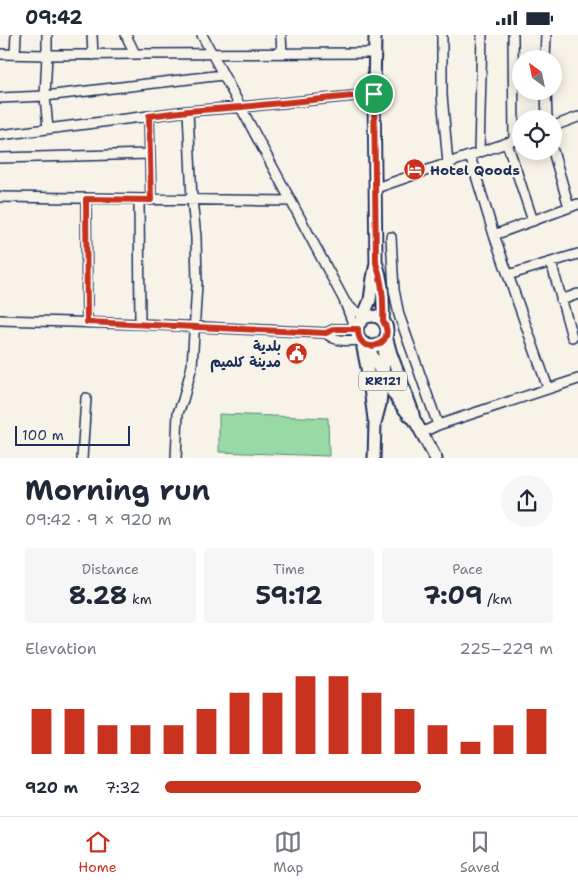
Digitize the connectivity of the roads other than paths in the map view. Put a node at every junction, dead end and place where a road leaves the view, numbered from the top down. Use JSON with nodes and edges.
{"nodes":[{"id":1,"x":16,"y":35,"type":"edge"},
{"id":2,"x":47,"y":35,"type":"edge"},
{"id":3,"x":92,"y":35,"type":"edge"},
{"id":4,"x":126,"y":35,"type":"edge"},
{"id":5,"x":202,"y":35,"type":"edge"},
{"id":6,"x":281,"y":35,"type":"edge"},
{"id":7,"x":375,"y":35,"type":"edge"},
{"id":8,"x":442,"y":35,"type":"edge"},
{"id":9,"x":482,"y":35,"type":"edge"},
{"id":10,"x":513,"y":35,"type":"edge"},
{"id":11,"x":546,"y":35,"type":"edge"},
{"id":12,"x":545,"y":50,"type":"edge"},
{"id":13,"x":212,"y":53,"type":"junction"},
{"id":14,"x":282,"y":53,"type":"junction"},
{"id":15,"x":375,"y":53,"type":"junction"},
{"id":16,"x":0,"y":54,"type":"edge"},
{"id":17,"x":15,"y":54,"type":"junction"},
{"id":18,"x":135,"y":54,"type":"junction"},
{"id":19,"x":47,"y":55,"type":"junction"},
{"id":20,"x":93,"y":55,"type":"junction"},
{"id":21,"x":223,"y":75,"type":"junction"},
{"id":22,"x":374,"y":94,"type":"junction"},
{"id":23,"x":45,"y":96,"type":"junction"},
{"id":24,"x":0,"y":98,"type":"edge"},
{"id":25,"x":241,"y":107,"type":"junction"},
{"id":26,"x":514,"y":110,"type":"edge"},
{"id":27,"x":188,"y":111,"type":"junction"},
{"id":28,"x":149,"y":116,"type":"junction"},
{"id":29,"x":578,"y":117,"type":"edge"},
{"id":30,"x":562,"y":123,"type":"edge"},
{"id":31,"x":48,"y":129,"type":"junction"},
{"id":32,"x":0,"y":135,"type":"edge"},
{"id":33,"x":512,"y":141,"type":"edge"},
{"id":34,"x":150,"y":154,"type":"junction"},
{"id":35,"x":474,"y":154,"type":"junction"},
{"id":36,"x":0,"y":158,"type":"edge"},
{"id":37,"x":519,"y":160,"type":"edge"},
{"id":38,"x":556,"y":160,"type":"edge"},
{"id":39,"x":448,"y":163,"type":"junction"},
{"id":40,"x":376,"y":188,"type":"junction"},
{"id":41,"x":0,"y":197,"type":"edge"},
{"id":42,"x":86,"y":199,"type":"junction"},
{"id":43,"x":139,"y":200,"type":"junction"},
{"id":44,"x":151,"y":200,"type":"junction"},
{"id":45,"x":192,"y":200,"type":"junction"},
{"id":46,"x":291,"y":201,"type":"junction"},
{"id":47,"x":574,"y":206,"type":"edge"},
{"id":48,"x":533,"y":221,"type":"junction"},
{"id":49,"x":494,"y":235,"type":"junction"},
{"id":50,"x":391,"y":237,"type":"dead end"},
{"id":51,"x":578,"y":253,"type":"edge"},
{"id":52,"x":551,"y":262,"type":"junction"},
{"id":53,"x":376,"y":263,"type":"junction"},
{"id":54,"x":508,"y":275,"type":"junction"},
{"id":55,"x":578,"y":295,"type":"edge"},
{"id":56,"x":344,"y":300,"type":"junction"},
{"id":57,"x":562,"y":300,"type":"junction"},
{"id":58,"x":349,"y":315,"type":"junction"},
{"id":59,"x":0,"y":320,"type":"edge"},
{"id":60,"x":383,"y":321,"type":"junction"},
{"id":61,"x":87,"y":322,"type":"junction"},
{"id":62,"x":361,"y":322,"type":"junction"},
{"id":63,"x":140,"y":324,"type":"junction"},
{"id":64,"x":194,"y":327,"type":"junction"},
{"id":65,"x":338,"y":328,"type":"junction"},
{"id":66,"x":326,"y":333,"type":"junction"},
{"id":67,"x":385,"y":337,"type":"junction"},
{"id":68,"x":572,"y":337,"type":"dead end"},
{"id":69,"x":363,"y":342,"type":"junction"},
{"id":70,"x":383,"y":375,"type":"junction"},
{"id":71,"x":578,"y":379,"type":"edge"},
{"id":72,"x":548,"y":388,"type":"junction"},
{"id":73,"x":86,"y":398,"type":"dead end"},
{"id":74,"x":414,"y":419,"type":"junction"},
{"id":75,"x":375,"y":423,"type":"junction"},
{"id":76,"x":438,"y":425,"type":"junction"},
{"id":77,"x":420,"y":433,"type":"junction"},
{"id":78,"x":82,"y":458,"type":"edge"},
{"id":79,"x":176,"y":458,"type":"edge"},
{"id":80,"x":374,"y":458,"type":"edge"},
{"id":81,"x":435,"y":458,"type":"edge"}],
"edges":[{"from":1,"to":17,"type":"street"},
{"from":2,"to":19,"type":"street"},
{"from":3,"to":20,"type":"street"},
{"from":4,"to":18,"type":"street"},
{"from":5,"to":13,"type":"street"},
{"from":6,"to":14,"type":"street"},
{"from":7,"to":15,"type":"main road","number":"RR121"},
{"from":8,"to":39,"type":"street"},
{"from":9,"to":35,"type":"street"},
{"from":10,"to":26,"type":"street"},
{"from":11,"to":12,"type":"street"},
{"from":13,"to":14,"type":"street"},
{"from":13,"to":18,"type":"street"},
{"from":13,"to":21,"type":"street"},
{"from":14,"to":15,"type":"street"},
{"from":15,"to":22,"type":"main road","number":"RR121"},
{"from":16,"to":17,"type":"street"},
{"from":17,"to":19,"type":"street"},
{"from":18,"to":20,"type":"street"},
{"from":19,"to":20,"type":"street"},
{"from":19,"to":23,"type":"street"},
{"from":21,"to":23,"type":"street"},
{"from":21,"to":25,"type":"street"},
{"from":22,"to":25,"type":"street"},
{"from":22,"to":40,"type":"main road","number":"RR121"},
{"from":23,"to":24,"type":"street"},
{"from":23,"to":31,"type":"street"},
{"from":25,"to":27,"type":"street"},
{"from":25,"to":46,"type":"street"},
{"from":27,"to":28,"type":"street"},
{"from":27,"to":45,"type":"street"},
{"from":28,"to":31,"type":"street"},
{"from":28,"to":34,"type":"street"},
{"from":29,"to":30,"type":"street"},
{"from":31,"to":32,"type":"street"},
{"from":33,"to":35,"type":"street"},
{"from":34,"to":36,"type":"street"},
{"from":34,"to":44,"type":"street"},
{"from":35,"to":39,"type":"street"},
{"from":35,"to":49,"type":"street"},
{"from":37,"to":48,"type":"street"},
{"from":38,"to":47,"type":"street"},
{"from":39,"to":40,"type":"street"},
{"from":40,"to":53,"type":"main road","number":"RR121"},
{"from":41,"to":42,"type":"street"},
{"from":42,"to":43,"type":"street"},
{"from":42,"to":61,"type":"street"},
{"from":43,"to":44,"type":"street"},
{"from":43,"to":63,"type":"street"},
{"from":44,"to":45,"type":"street"},
{"from":45,"to":46,"type":"street"},
{"from":45,"to":64,"type":"street"},
{"from":46,"to":56,"type":"street"},
{"from":47,"to":48,"type":"street"},
{"from":48,"to":49,"type":"street"},
{"from":49,"to":54,"type":"street"},
{"from":50,"to":76,"type":"street"},
{"from":51,"to":52,"type":"street"},
{"from":52,"to":54,"type":"street"},
{"from":52,"to":57,"type":"street"},
{"from":53,"to":60,"type":"main road","number":"RR121"},
{"from":53,"to":62,"type":"main road","number":"RR121"},
{"from":54,"to":72,"type":"street"},
{"from":55,"to":57,"type":"street"},
{"from":56,"to":58,"type":"street"},
{"from":56,"to":62,"type":"street"},
{"from":57,"to":68,"type":"street"},
{"from":58,"to":62,"type":"street"},
{"from":58,"to":65,"type":"street"},
{"from":59,"to":61,"type":"street"},
{"from":60,"to":62,"type":"main road"},
{"from":60,"to":67,"type":"main road","number":"RR121"},
{"from":61,"to":63,"type":"street"},
{"from":62,"to":65,"type":"street"},
{"from":62,"to":69,"type":"main road","number":"RR121"},
{"from":63,"to":64,"type":"street"},
{"from":64,"to":66,"type":"street"},
{"from":64,"to":79,"type":"street"},
{"from":65,"to":66,"type":"street"},
{"from":66,"to":69,"type":"street"},
{"from":67,"to":69,"type":"main road"},
{"from":67,"to":70,"type":"main road","number":"RR121"},
{"from":67,"to":74,"type":"main road"},
{"from":69,"to":70,"type":"main road"},
{"from":69,"to":75,"type":"main road","number":"RR121"},
{"from":70,"to":74,"type":"main road"},
{"from":70,"to":75,"type":"main road","number":"RR121"},
{"from":71,"to":72,"type":"street"},
{"from":72,"to":76,"type":"street"},
{"from":73,"to":78,"type":"street"},
{"from":74,"to":77,"type":"main road"},
{"from":75,"to":80,"type":"main road","number":"RR121"},
{"from":76,"to":77,"type":"street"},
{"from":77,"to":81,"type":"main road"}]}
